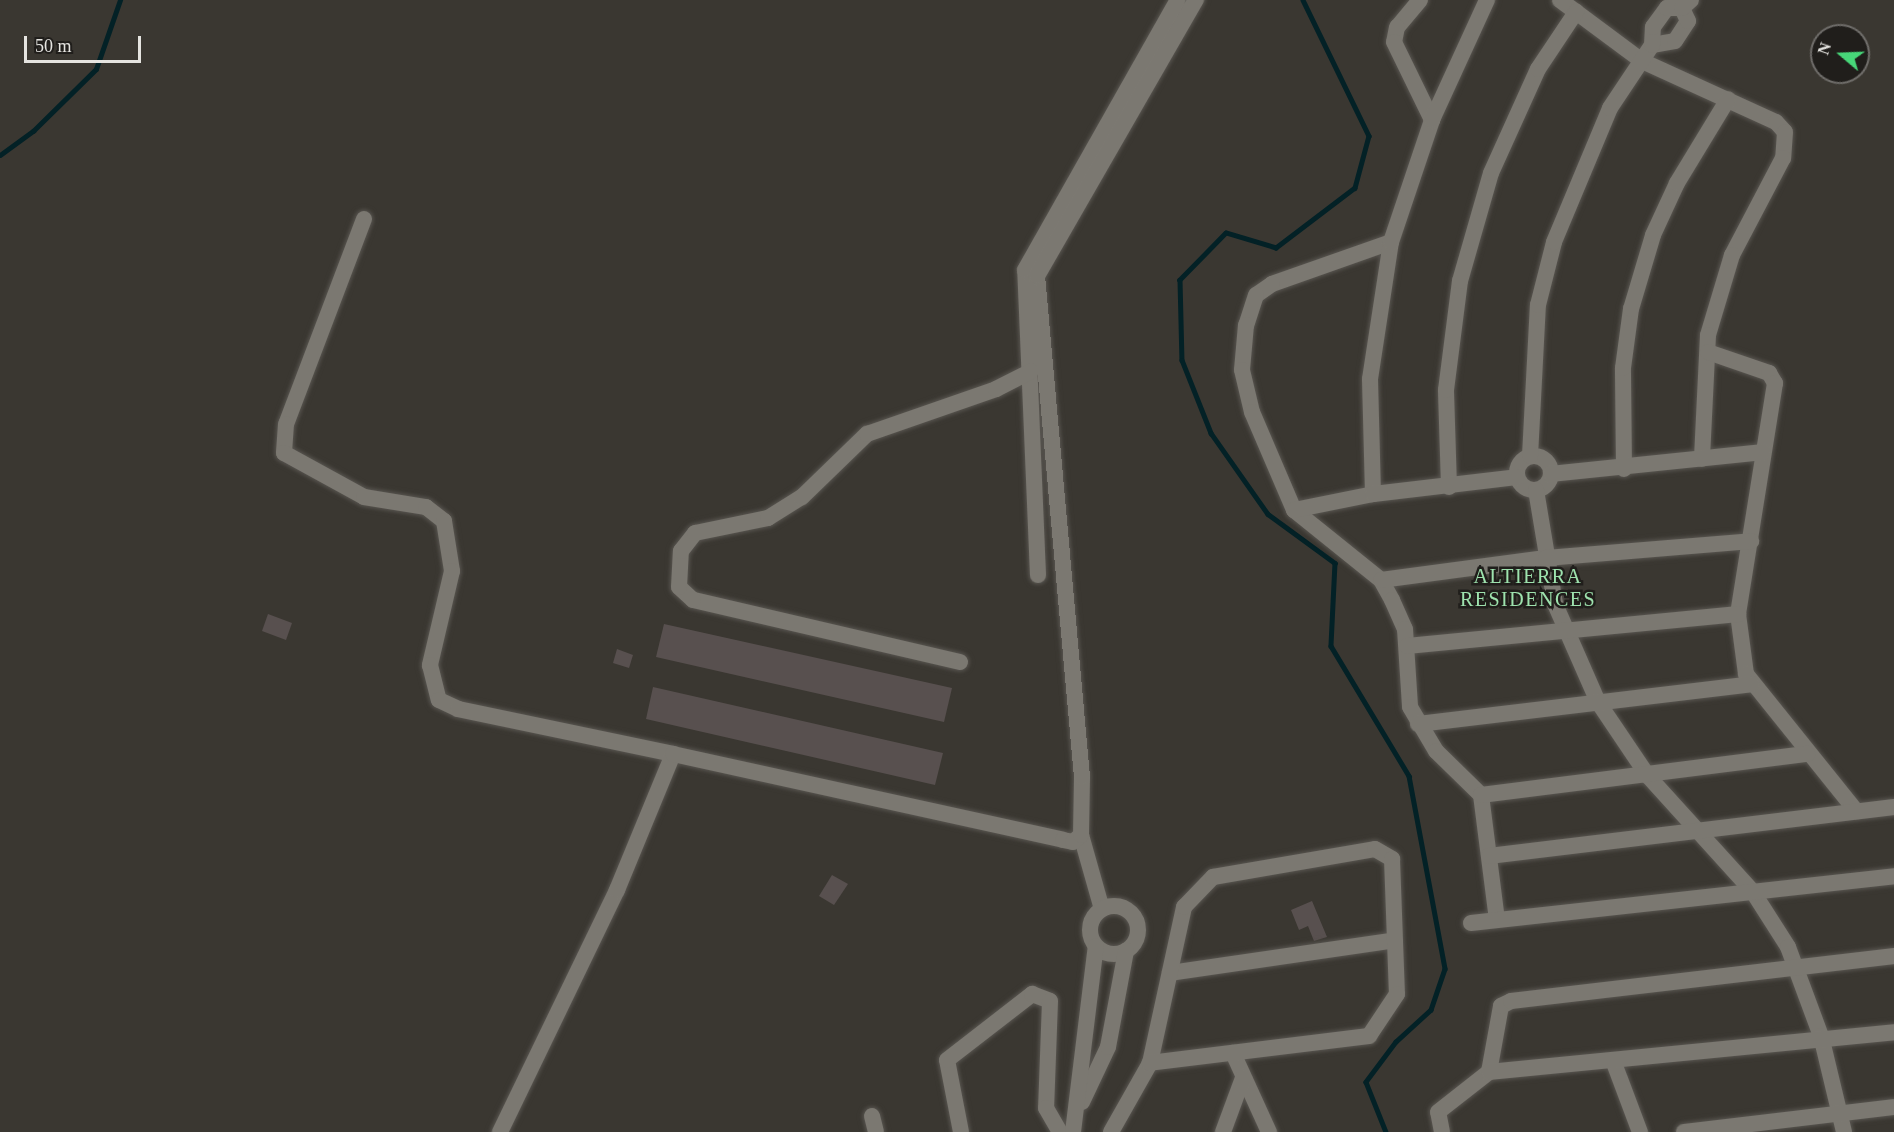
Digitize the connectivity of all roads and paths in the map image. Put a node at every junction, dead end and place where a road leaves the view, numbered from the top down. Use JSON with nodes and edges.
{"nodes":[{"id":1,"x":1178,"y":0,"type":"edge"},
{"id":2,"x":1196,"y":0,"type":"edge"},
{"id":3,"x":1420,"y":0,"type":"edge"},
{"id":4,"x":1487,"y":0,"type":"edge"},
{"id":5,"x":1560,"y":0,"type":"edge"},
{"id":6,"x":1687,"y":4,"type":"edge"},
{"id":7,"x":1576,"y":12,"type":"junction"},
{"id":8,"x":1653,"y":45,"type":"junction"},
{"id":9,"x":1642,"y":60,"type":"junction"},
{"id":10,"x":1728,"y":99,"type":"junction"},
{"id":11,"x":1432,"y":120,"type":"junction"},
{"id":12,"x":364,"y":219,"type":"dead end"},
{"id":13,"x":1391,"y":242,"type":"junction"},
{"id":14,"x":1708,"y":352,"type":"junction"},
{"id":15,"x":1031,"y":371,"type":"junction"},
{"id":16,"x":1763,"y":452,"type":"junction"},
{"id":17,"x":1530,"y":456,"type":"junction"},
{"id":18,"x":1702,"y":459,"type":"junction"},
{"id":19,"x":1624,"y":469,"type":"junction"},
{"id":20,"x":1551,"y":474,"type":"junction"},
{"id":21,"x":1517,"y":477,"type":"junction"},
{"id":22,"x":1449,"y":487,"type":"junction"},
{"id":23,"x":1536,"y":490,"type":"junction"},
{"id":24,"x":1373,"y":494,"type":"junction"},
{"id":25,"x":1294,"y":510,"type":"junction"},
{"id":26,"x":1750,"y":541,"type":"junction"},
{"id":27,"x":1546,"y":558,"type":"junction"},
{"id":28,"x":1038,"y":575,"type":"dead end"},
{"id":29,"x":1381,"y":580,"type":"junction"},
{"id":30,"x":1738,"y":614,"type":"junction"},
{"id":31,"x":1567,"y":632,"type":"junction"},
{"id":32,"x":1407,"y":646,"type":"junction"},
{"id":33,"x":960,"y":662,"type":"dead end"},
{"id":34,"x":1752,"y":684,"type":"junction"},
{"id":35,"x":1598,"y":702,"type":"junction"},
{"id":36,"x":1418,"y":724,"type":"junction"},
{"id":37,"x":673,"y":754,"type":"junction"},
{"id":38,"x":1807,"y":754,"type":"junction"},
{"id":39,"x":1648,"y":776,"type":"junction"},
{"id":40,"x":1481,"y":795,"type":"junction"},
{"id":41,"x":1894,"y":807,"type":"edge"},
{"id":42,"x":1856,"y":811,"type":"junction"},
{"id":43,"x":1700,"y":832,"type":"junction"},
{"id":44,"x":1080,"y":835,"type":"junction"},
{"id":45,"x":1489,"y":856,"type":"junction"},
{"id":46,"x":1894,"y":876,"type":"edge"},
{"id":47,"x":1753,"y":892,"type":"junction"},
{"id":48,"x":1102,"y":909,"type":"junction"},
{"id":49,"x":1497,"y":920,"type":"junction"},
{"id":50,"x":1471,"y":923,"type":"dead end"},
{"id":51,"x":1395,"y":940,"type":"junction"},
{"id":52,"x":1096,"y":946,"type":"junction"},
{"id":53,"x":1126,"y":951,"type":"junction"},
{"id":54,"x":1894,"y":956,"type":"edge"},
{"id":55,"x":1796,"y":969,"type":"junction"},
{"id":56,"x":1170,"y":973,"type":"junction"},
{"id":57,"x":1894,"y":1032,"type":"edge"},
{"id":58,"x":1822,"y":1040,"type":"junction"},
{"id":59,"x":1233,"y":1053,"type":"junction"},
{"id":60,"x":1150,"y":1063,"type":"junction"},
{"id":61,"x":1614,"y":1063,"type":"junction"},
{"id":62,"x":1489,"y":1072,"type":"junction"},
{"id":63,"x":1243,"y":1078,"type":"junction"},
{"id":64,"x":1894,"y":1107,"type":"edge"},
{"id":65,"x":1077,"y":1111,"type":"junction"},
{"id":66,"x":1842,"y":1113,"type":"junction"},
{"id":67,"x":500,"y":1132,"type":"edge"},
{"id":68,"x":962,"y":1132,"type":"edge"},
{"id":69,"x":1060,"y":1132,"type":"edge"},
{"id":70,"x":1073,"y":1132,"type":"edge"},
{"id":71,"x":1111,"y":1132,"type":"edge"},
{"id":72,"x":1223,"y":1132,"type":"edge"},
{"id":73,"x":1269,"y":1132,"type":"edge"},
{"id":74,"x":1442,"y":1132,"type":"edge"},
{"id":75,"x":1640,"y":1132,"type":"edge"},
{"id":76,"x":1684,"y":1132,"type":"edge"},
{"id":77,"x":1844,"y":1132,"type":"edge"}],
"edges":[{"from":1,"to":15,"type":"street"},
{"from":2,"to":44,"type":"street"},
{"from":3,"to":11,"type":"street"},
{"from":4,"to":11,"type":"street"},
{"from":5,"to":7,"type":"street"},
{"from":6,"to":8,"type":"street"},
{"from":6,"to":8,"type":"street"},
{"from":7,"to":9,"type":"street"},
{"from":7,"to":22,"type":"street"},
{"from":8,"to":9,"type":"street"},
{"from":9,"to":10,"type":"street"},
{"from":9,"to":17,"type":"street"},
{"from":10,"to":14,"type":"street"},
{"from":10,"to":19,"type":"street"},
{"from":11,"to":13,"type":"street"},
{"from":12,"to":37,"type":"street"},
{"from":13,"to":24,"type":"street"},
{"from":13,"to":25,"type":"street"},
{"from":14,"to":16,"type":"street"},
{"from":14,"to":18,"type":"street"},
{"from":15,"to":28,"type":"street"},
{"from":15,"to":33,"type":"street"},
{"from":16,"to":18,"type":"street"},
{"from":16,"to":26,"type":"street"},
{"from":17,"to":20,"type":"street"},
{"from":17,"to":21,"type":"street"},
{"from":18,"to":19,"type":"street"},
{"from":19,"to":20,"type":"street"},
{"from":20,"to":23,"type":"street"},
{"from":21,"to":22,"type":"street"},
{"from":21,"to":23,"type":"street"},
{"from":22,"to":24,"type":"street"},
{"from":23,"to":27,"type":"street"},
{"from":24,"to":25,"type":"street"},
{"from":25,"to":29,"type":"street"},
{"from":26,"to":27,"type":"street"},
{"from":26,"to":30,"type":"street"},
{"from":27,"to":29,"type":"street"},
{"from":27,"to":31,"type":"street"},
{"from":29,"to":32,"type":"street"},
{"from":30,"to":31,"type":"street"},
{"from":30,"to":34,"type":"street"},
{"from":31,"to":32,"type":"street"},
{"from":31,"to":35,"type":"street"},
{"from":32,"to":36,"type":"street"},
{"from":34,"to":35,"type":"street"},
{"from":34,"to":38,"type":"street"},
{"from":35,"to":36,"type":"street"},
{"from":35,"to":39,"type":"street"},
{"from":36,"to":40,"type":"street"},
{"from":37,"to":44,"type":"street"},
{"from":37,"to":67,"type":"street"},
{"from":38,"to":39,"type":"street"},
{"from":38,"to":42,"type":"street"},
{"from":39,"to":40,"type":"street"},
{"from":39,"to":43,"type":"street"},
{"from":40,"to":45,"type":"street"},
{"from":41,"to":42,"type":"street"},
{"from":42,"to":43,"type":"street"},
{"from":43,"to":45,"type":"street"},
{"from":43,"to":47,"type":"street"},
{"from":44,"to":48,"type":"street"},
{"from":45,"to":49,"type":"street"},
{"from":46,"to":47,"type":"street"},
{"from":47,"to":49,"type":"street"},
{"from":47,"to":55,"type":"street"},
{"from":48,"to":52,"type":"street"},
{"from":48,"to":53,"type":"street"},
{"from":49,"to":50,"type":"street"},
{"from":51,"to":56,"type":"street"},
{"from":51,"to":56,"type":"street"},
{"from":51,"to":59,"type":"street"},
{"from":52,"to":53,"type":"street"},
{"from":52,"to":65,"type":"street"},
{"from":53,"to":65,"type":"street"},
{"from":54,"to":55,"type":"street"},
{"from":55,"to":58,"type":"street"},
{"from":55,"to":62,"type":"street"},
{"from":56,"to":60,"type":"street"},
{"from":57,"to":58,"type":"street"},
{"from":58,"to":61,"type":"street"},
{"from":58,"to":66,"type":"street"},
{"from":59,"to":60,"type":"street"},
{"from":59,"to":63,"type":"street"},
{"from":60,"to":71,"type":"street"},
{"from":61,"to":62,"type":"street"},
{"from":61,"to":75,"type":"street"},
{"from":62,"to":74,"type":"street"},
{"from":63,"to":72,"type":"street"},
{"from":63,"to":73,"type":"street"},
{"from":64,"to":66,"type":"street"},
{"from":65,"to":70,"type":"street"},
{"from":66,"to":76,"type":"street"},
{"from":66,"to":77,"type":"street"},
{"from":68,"to":69,"type":"street"}]}
